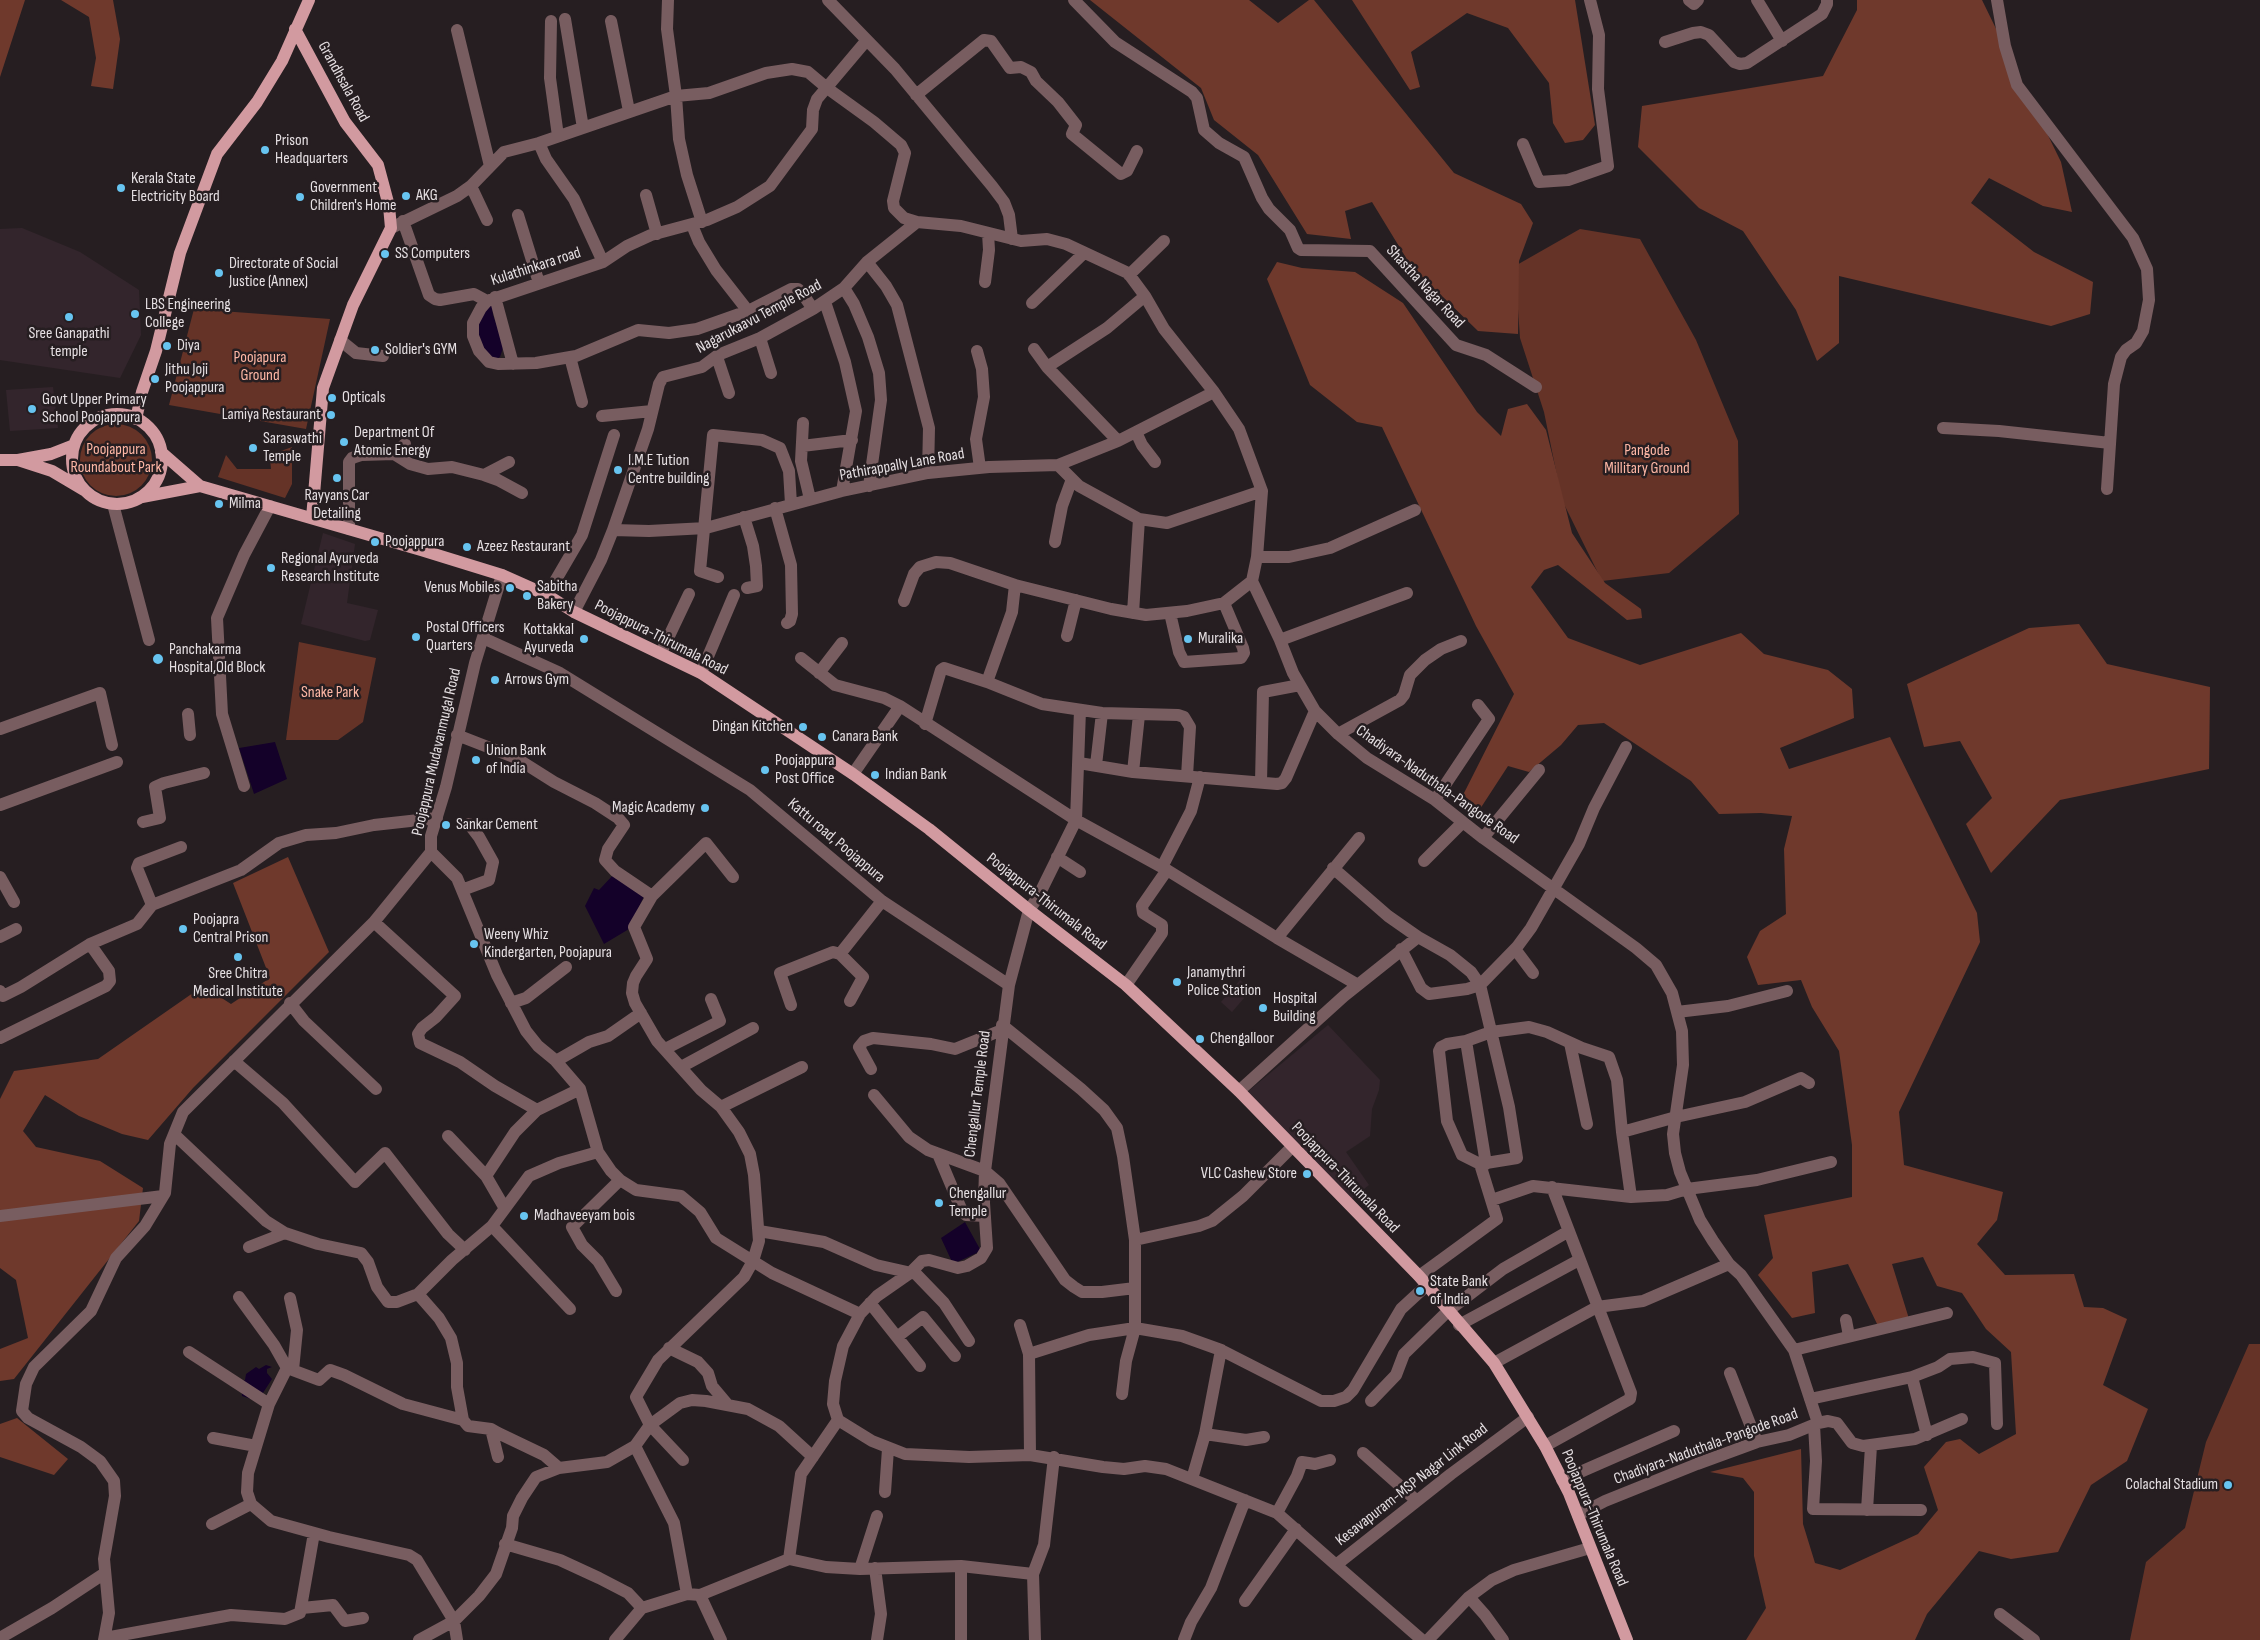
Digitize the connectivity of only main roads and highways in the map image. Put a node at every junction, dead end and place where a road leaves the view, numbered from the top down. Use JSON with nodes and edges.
{"nodes":[{"id":1,"x":309,"y":0,"type":"edge"},
{"id":2,"x":295,"y":29,"type":"junction"},
{"id":3,"x":136,"y":419,"type":"junction"},
{"id":4,"x":74,"y":445,"type":"junction"},
{"id":5,"x":161,"y":452,"type":"junction"},
{"id":6,"x":0,"y":460,"type":"edge"},
{"id":7,"x":18,"y":460,"type":"junction"},
{"id":8,"x":200,"y":486,"type":"junction"},
{"id":9,"x":88,"y":493,"type":"junction"},
{"id":10,"x":141,"y":497,"type":"junction"},
{"id":11,"x":312,"y":518,"type":"junction"},
{"id":12,"x":1627,"y":1640,"type":"edge"}],
"edges":[{"from":1,"to":2,"type":"main road"},
{"from":2,"to":3,"type":"main road"},
{"from":2,"to":11,"type":"main road","name":"Grandhsala Road"},
{"from":3,"to":4,"type":"main road"},
{"from":3,"to":5,"type":"main road"},
{"from":4,"to":7,"type":"main road"},
{"from":4,"to":9,"type":"main road"},
{"from":5,"to":8,"type":"main road"},
{"from":5,"to":10,"type":"main road"},
{"from":6,"to":7,"type":"main road"},
{"from":7,"to":9,"type":"main road"},
{"from":8,"to":10,"type":"main road"},
{"from":8,"to":11,"type":"main road","name":"Poojappura-Thirumala Road"},
{"from":9,"to":10,"type":"main road"},
{"from":11,"to":12,"type":"main road","name":"Poojappura-Thirumala Road"}]}
